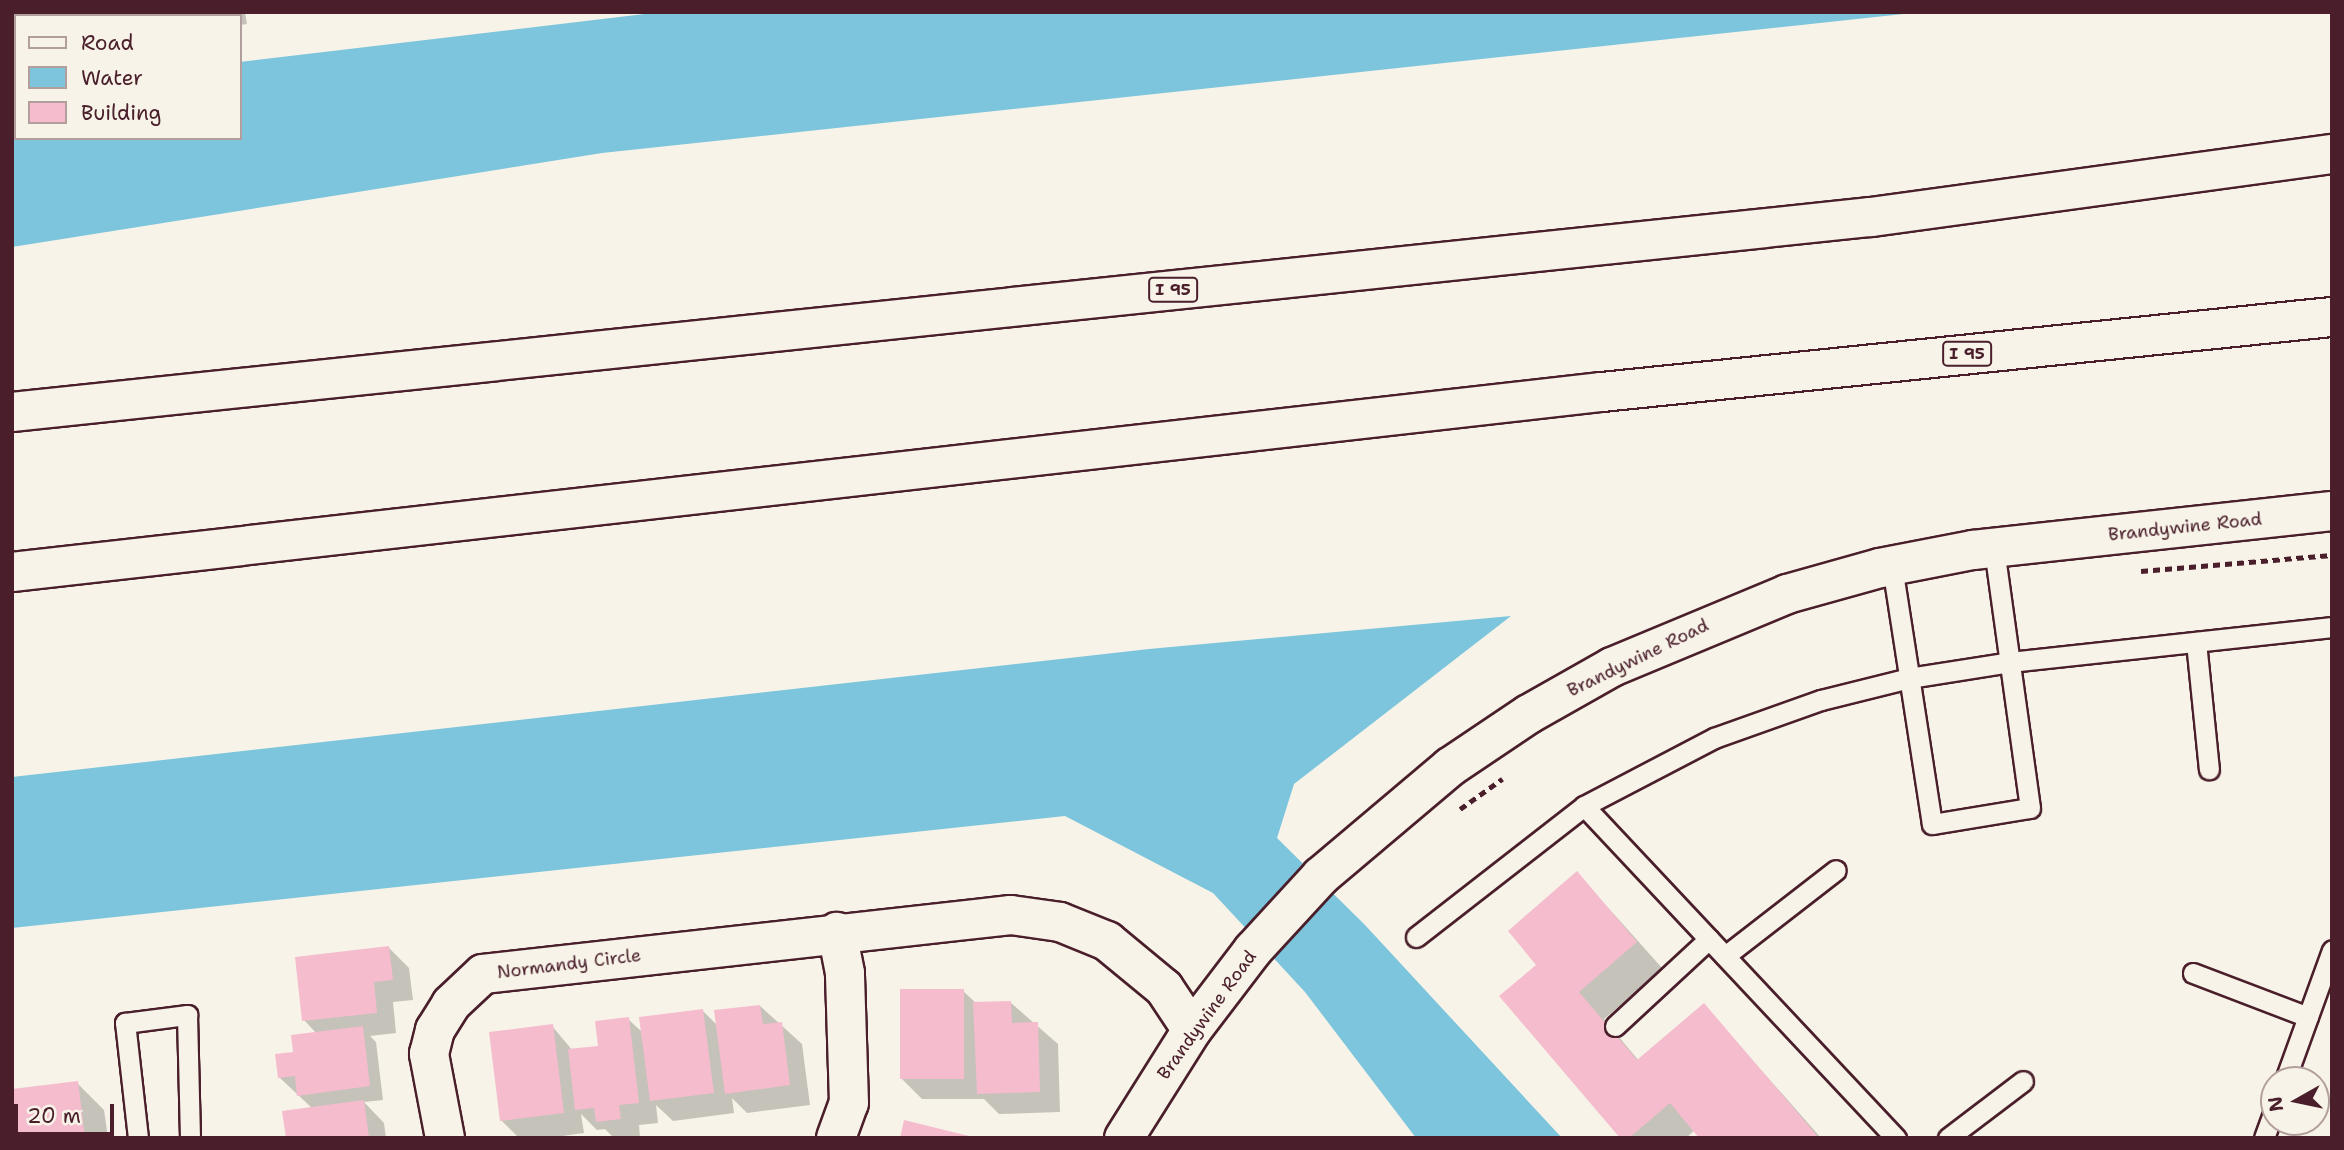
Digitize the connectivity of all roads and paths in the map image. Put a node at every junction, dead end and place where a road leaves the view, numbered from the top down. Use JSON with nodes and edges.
{"nodes":[{"id":1,"x":2332,"y":154,"type":"edge"},
{"id":2,"x":2332,"y":317,"type":"edge"},
{"id":3,"x":12,"y":412,"type":"edge"},
{"id":4,"x":2332,"y":511,"type":"edge"},
{"id":5,"x":1994,"y":548,"type":"junction"},
{"id":6,"x":2332,"y":555,"type":"edge"},
{"id":7,"x":1892,"y":566,"type":"junction"},
{"id":8,"x":12,"y":572,"type":"edge"},
{"id":9,"x":2129,"y":572,"type":"dead end"},
{"id":10,"x":2332,"y":627,"type":"edge"},
{"id":11,"x":2196,"y":642,"type":"junction"},
{"id":12,"x":2010,"y":662,"type":"junction"},
{"id":13,"x":1909,"y":678,"type":"junction"},
{"id":14,"x":2209,"y":769,"type":"dead end"},
{"id":15,"x":1508,"y":775,"type":"dead end"},
{"id":16,"x":1584,"y":806,"type":"junction"},
{"id":17,"x":1453,"y":814,"type":"dead end"},
{"id":18,"x":1836,"y":870,"type":"dead end"},
{"id":19,"x":837,"y":932,"type":"junction"},
{"id":20,"x":1416,"y":937,"type":"dead end"},
{"id":21,"x":1709,"y":939,"type":"junction"},
{"id":22,"x":1726,"y":956,"type":"junction"},
{"id":23,"x":2330,"y":957,"type":"edge"},
{"id":24,"x":2193,"y":973,"type":"dead end"},
{"id":25,"x":2308,"y":1017,"type":"junction"},
{"id":26,"x":1615,"y":1026,"type":"dead end"},
{"id":27,"x":1192,"y":1030,"type":"junction"},
{"id":28,"x":2290,"y":1066,"type":"edge"},
{"id":29,"x":2023,"y":1081,"type":"dead end"},
{"id":30,"x":1889,"y":1136,"type":"edge"},
{"id":31,"x":138,"y":1138,"type":"edge"},
{"id":32,"x":190,"y":1138,"type":"edge"},
{"id":33,"x":445,"y":1138,"type":"edge"},
{"id":34,"x":836,"y":1138,"type":"edge"},
{"id":35,"x":1124,"y":1138,"type":"edge"},
{"id":36,"x":1948,"y":1138,"type":"edge"}],
"edges":[{"from":1,"to":3,"type":"main road","number":"I 95"},
{"from":2,"to":8,"type":"main road","number":"I 95"},
{"from":4,"to":5,"type":"main road","name":"Brandywine Road"},
{"from":5,"to":7,"type":"main road","name":"Brandywine Road"},
{"from":5,"to":12,"type":"lane"},
{"from":6,"to":9,"type":"path"},
{"from":7,"to":13,"type":"lane"},
{"from":7,"to":27,"type":"main road","name":"Brandywine Road"},
{"from":10,"to":11,"type":"lane"},
{"from":11,"to":12,"type":"lane"},
{"from":11,"to":14,"type":"lane"},
{"from":12,"to":13,"type":"lane"},
{"from":12,"to":13,"type":"lane"},
{"from":13,"to":16,"type":"lane"},
{"from":15,"to":17,"type":"path"},
{"from":16,"to":20,"type":"lane"},
{"from":16,"to":21,"type":"lane"},
{"from":18,"to":22,"type":"lane"},
{"from":19,"to":27,"type":"main road","name":"Normandy Circle"},
{"from":19,"to":33,"type":"main road","name":"Normandy Circle"},
{"from":19,"to":34,"type":"main road"},
{"from":21,"to":22,"type":"lane"},
{"from":21,"to":26,"type":"lane"},
{"from":22,"to":30,"type":"lane"},
{"from":23,"to":25,"type":"lane"},
{"from":24,"to":25,"type":"lane"},
{"from":25,"to":28,"type":"lane"},
{"from":27,"to":35,"type":"main road","name":"Brandywine Road"},
{"from":29,"to":36,"type":"lane"},
{"from":31,"to":32,"type":"lane"}]}
